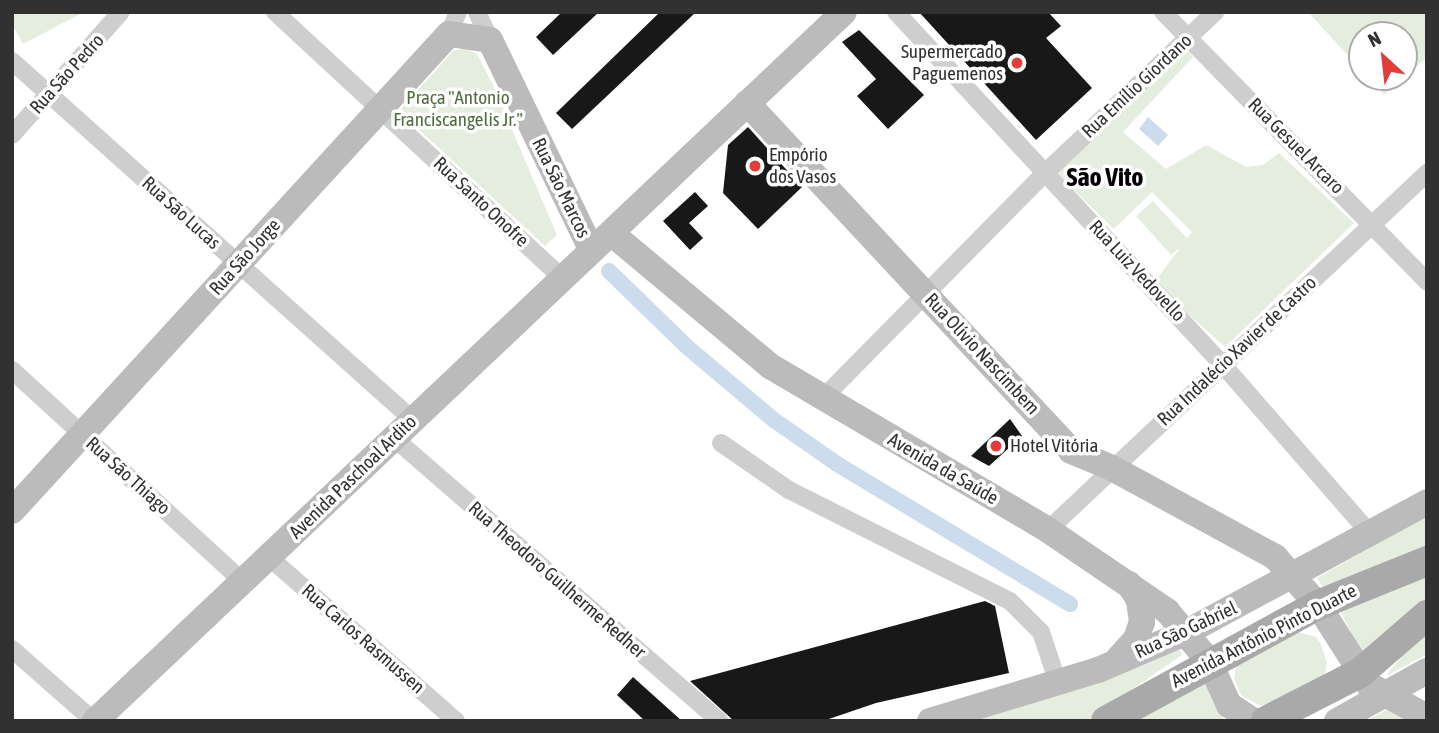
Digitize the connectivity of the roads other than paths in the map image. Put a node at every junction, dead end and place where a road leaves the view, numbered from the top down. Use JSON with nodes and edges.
{"nodes":[{"id":1,"x":121,"y":12,"type":"edge"},
{"id":2,"x":275,"y":12,"type":"edge"},
{"id":3,"x":477,"y":12,"type":"edge"},
{"id":4,"x":844,"y":12,"type":"edge"},
{"id":5,"x":896,"y":12,"type":"edge"},
{"id":6,"x":1163,"y":12,"type":"edge"},
{"id":7,"x":1215,"y":12,"type":"edge"},
{"id":8,"x":453,"y":23,"type":"edge"},
{"id":9,"x":1188,"y":38,"type":"junction"},
{"id":10,"x":490,"y":40,"type":"junction"},
{"id":11,"x":12,"y":61,"type":"edge"},
{"id":12,"x":49,"y":93,"type":"junction"},
{"id":13,"x":747,"y":103,"type":"junction"},
{"id":14,"x":381,"y":108,"type":"junction"},
{"id":15,"x":12,"y":135,"type":"edge"},
{"id":16,"x":1046,"y":172,"type":"junction"},
{"id":17,"x":1427,"y":173,"type":"edge"},
{"id":18,"x":1373,"y":224,"type":"junction"},
{"id":19,"x":611,"y":233,"type":"junction"},
{"id":20,"x":586,"y":239,"type":"junction"},
{"id":21,"x":238,"y":265,"type":"junction"},
{"id":22,"x":562,"y":278,"type":"junction"},
{"id":23,"x":1427,"y":282,"type":"edge"},
{"id":24,"x":926,"y":293,"type":"junction"},
{"id":25,"x":1223,"y":365,"type":"junction"},
{"id":26,"x":12,"y":370,"type":"edge"},
{"id":27,"x":822,"y":399,"type":"junction"},
{"id":28,"x":404,"y":429,"type":"junction"},
{"id":29,"x":82,"y":435,"type":"junction"},
{"id":30,"x":721,"y":443,"type":"dead end"},
{"id":31,"x":1112,"y":468,"type":"junction"},
{"id":32,"x":1427,"y":502,"type":"edge"},
{"id":33,"x":12,"y":511,"type":"edge"},
{"id":34,"x":1048,"y":530,"type":"junction"},
{"id":35,"x":1372,"y":536,"type":"junction"},
{"id":36,"x":270,"y":558,"type":"junction"},
{"id":37,"x":1427,"y":561,"type":"edge"},
{"id":38,"x":1295,"y":577,"type":"junction"},
{"id":39,"x":243,"y":582,"type":"junction"},
{"id":40,"x":1128,"y":583,"type":"junction"},
{"id":41,"x":1318,"y":606,"type":"junction"},
{"id":42,"x":1427,"y":615,"type":"edge"},
{"id":43,"x":1188,"y":632,"type":"junction"},
{"id":44,"x":12,"y":649,"type":"edge"},
{"id":45,"x":1209,"y":661,"type":"junction"},
{"id":46,"x":1112,"y":663,"type":"junction"},
{"id":47,"x":1427,"y":671,"type":"edge"},
{"id":48,"x":1360,"y":673,"type":"junction"},
{"id":49,"x":1058,"y":682,"type":"junction"},
{"id":50,"x":1386,"y":696,"type":"junction"},
{"id":51,"x":1427,"y":717,"type":"edge"},
{"id":52,"x":94,"y":721,"type":"edge"},
{"id":53,"x":456,"y":721,"type":"edge"},
{"id":54,"x":719,"y":721,"type":"edge"},
{"id":55,"x":930,"y":721,"type":"edge"},
{"id":56,"x":1107,"y":721,"type":"edge"},
{"id":57,"x":1254,"y":721,"type":"edge"},
{"id":58,"x":1266,"y":721,"type":"edge"},
{"id":59,"x":1336,"y":721,"type":"edge"}],
"edges":[{"from":1,"to":12,"type":"street","name":"Rua São Pedro"},
{"from":2,"to":14,"type":"street","name":"Rua Santo Onofre"},
{"from":3,"to":10,"type":"street","name":"Rua São Marcos"},
{"from":4,"to":13,"type":"main road","name":"Avenida Paschoal Ardito"},
{"from":5,"to":16,"type":"street","name":"Rua Luiz Vedovello"},
{"from":6,"to":9,"type":"street","name":"Rua Gesuel Arcaro"},
{"from":7,"to":9,"type":"street","name":"Rua Emílio Giordano"},
{"from":8,"to":10,"type":"main road","name":"Rua São Jorge"},
{"from":8,"to":14,"type":"main road","name":"Rua São Jorge"},
{"from":9,"to":16,"type":"street","name":"Rua Emílio Giordano"},
{"from":9,"to":18,"type":"street","name":"Rua Gesuel Arcaro"},
{"from":10,"to":20,"type":"main road","name":"Rua São Marcos"},
{"from":11,"to":12,"type":"street","name":"Rua São Lucas"},
{"from":12,"to":15,"type":"street","name":"Rua São Pedro"},
{"from":12,"to":21,"type":"street","name":"Rua São Lucas"},
{"from":13,"to":19,"type":"main road","name":"Avenida Paschoal Ardito"},
{"from":13,"to":24,"type":"main road","name":"Rua Olívio Nascimbem"},
{"from":14,"to":21,"type":"main road","name":"Rua São Jorge"},
{"from":14,"to":22,"type":"street","name":"Rua Santo Onofre"},
{"from":16,"to":24,"type":"street","name":"Rua Emílio Giordano"},
{"from":16,"to":25,"type":"street","name":"Rua Luiz Vedovello"},
{"from":17,"to":18,"type":"street","name":"Rua Indalécio Xavier de Castro"},
{"from":18,"to":23,"type":"street","name":"Rua Gesuel Arcaro"},
{"from":18,"to":25,"type":"street","name":"Rua Indalécio Xavier de Castro"},
{"from":19,"to":20,"type":"main road","name":"Avenida Paschoal Ardito"},
{"from":19,"to":27,"type":"main road","name":"Avenida da Saúde"},
{"from":20,"to":22,"type":"main road","name":"Avenida Paschoal Ardito"},
{"from":21,"to":28,"type":"street","name":"Rua São Lucas"},
{"from":21,"to":29,"type":"main road","name":"Rua São Jorge"},
{"from":22,"to":28,"type":"main road","name":"Avenida Paschoal Ardito"},
{"from":24,"to":27,"type":"street","name":"Rua Emílio Giordano"},
{"from":24,"to":31,"type":"main road","name":"Rua Olívio Nascimbem"},
{"from":25,"to":31,"type":"street","name":"Rua Indalécio Xavier de Castro"},
{"from":25,"to":35,"type":"street","name":"Rua Luiz Vedovello"},
{"from":26,"to":29,"type":"street","name":"Rua São Thiago"},
{"from":27,"to":34,"type":"main road","name":"Avenida da Saúde"},
{"from":28,"to":36,"type":"main road","name":"Avenida Paschoal Ardito"},
{"from":28,"to":54,"type":"street","name":"Rua Theodoro Guilherme Redher"},
{"from":29,"to":33,"type":"main road","name":"Rua São Jorge"},
{"from":29,"to":39,"type":"street","name":"Rua São Thiago"},
{"from":30,"to":49,"type":"street"},
{"from":31,"to":34,"type":"street","name":"Rua Indalécio Xavier de Castro"},
{"from":31,"to":38,"type":"main road","name":"Rua Olívio Nascimbem"},
{"from":32,"to":35,"type":"main road","name":"Rua São Gabriel"},
{"from":34,"to":40,"type":"main road","name":"Avenida da Saúde"},
{"from":35,"to":38,"type":"main road","name":"Rua São Gabriel"},
{"from":36,"to":39,"type":"main road","name":"Avenida Paschoal Ardito"},
{"from":36,"to":53,"type":"street","name":"Rua Carlos Rasmussen"},
{"from":37,"to":41,"type":"main road","name":"Avenida Antônio Pinto Duarte"},
{"from":38,"to":41,"type":"main road","name":"Rua Olívio Nascimbem"},
{"from":38,"to":43,"type":"main road","name":"Rua São Gabriel"},
{"from":39,"to":52,"type":"main road","name":"Avenida Paschoal Ardito"},
{"from":40,"to":43,"type":"main road","name":"Avenida da Saúde"},
{"from":40,"to":46,"type":"main road"},
{"from":41,"to":45,"type":"main road","name":"Avenida Antônio Pinto Duarte"},
{"from":41,"to":48,"type":"main road"},
{"from":42,"to":48,"type":"main road"},
{"from":43,"to":45,"type":"main road","name":"Avenida da Saúde"},
{"from":43,"to":46,"type":"main road","name":"Rua São Gabriel"},
{"from":44,"to":52,"type":"street"},
{"from":45,"to":56,"type":"main road","name":"Avenida Antônio Pinto Duarte"},
{"from":45,"to":57,"type":"main road","name":"Avenida da Saúde"},
{"from":46,"to":49,"type":"main road","name":"Rua São Gabriel"},
{"from":47,"to":50,"type":"main road"},
{"from":48,"to":50,"type":"main road"},
{"from":48,"to":58,"type":"main road"},
{"from":49,"to":55,"type":"main road","name":"Rua São Gabriel"},
{"from":50,"to":51,"type":"main road"},
{"from":50,"to":59,"type":"main road"}]}
